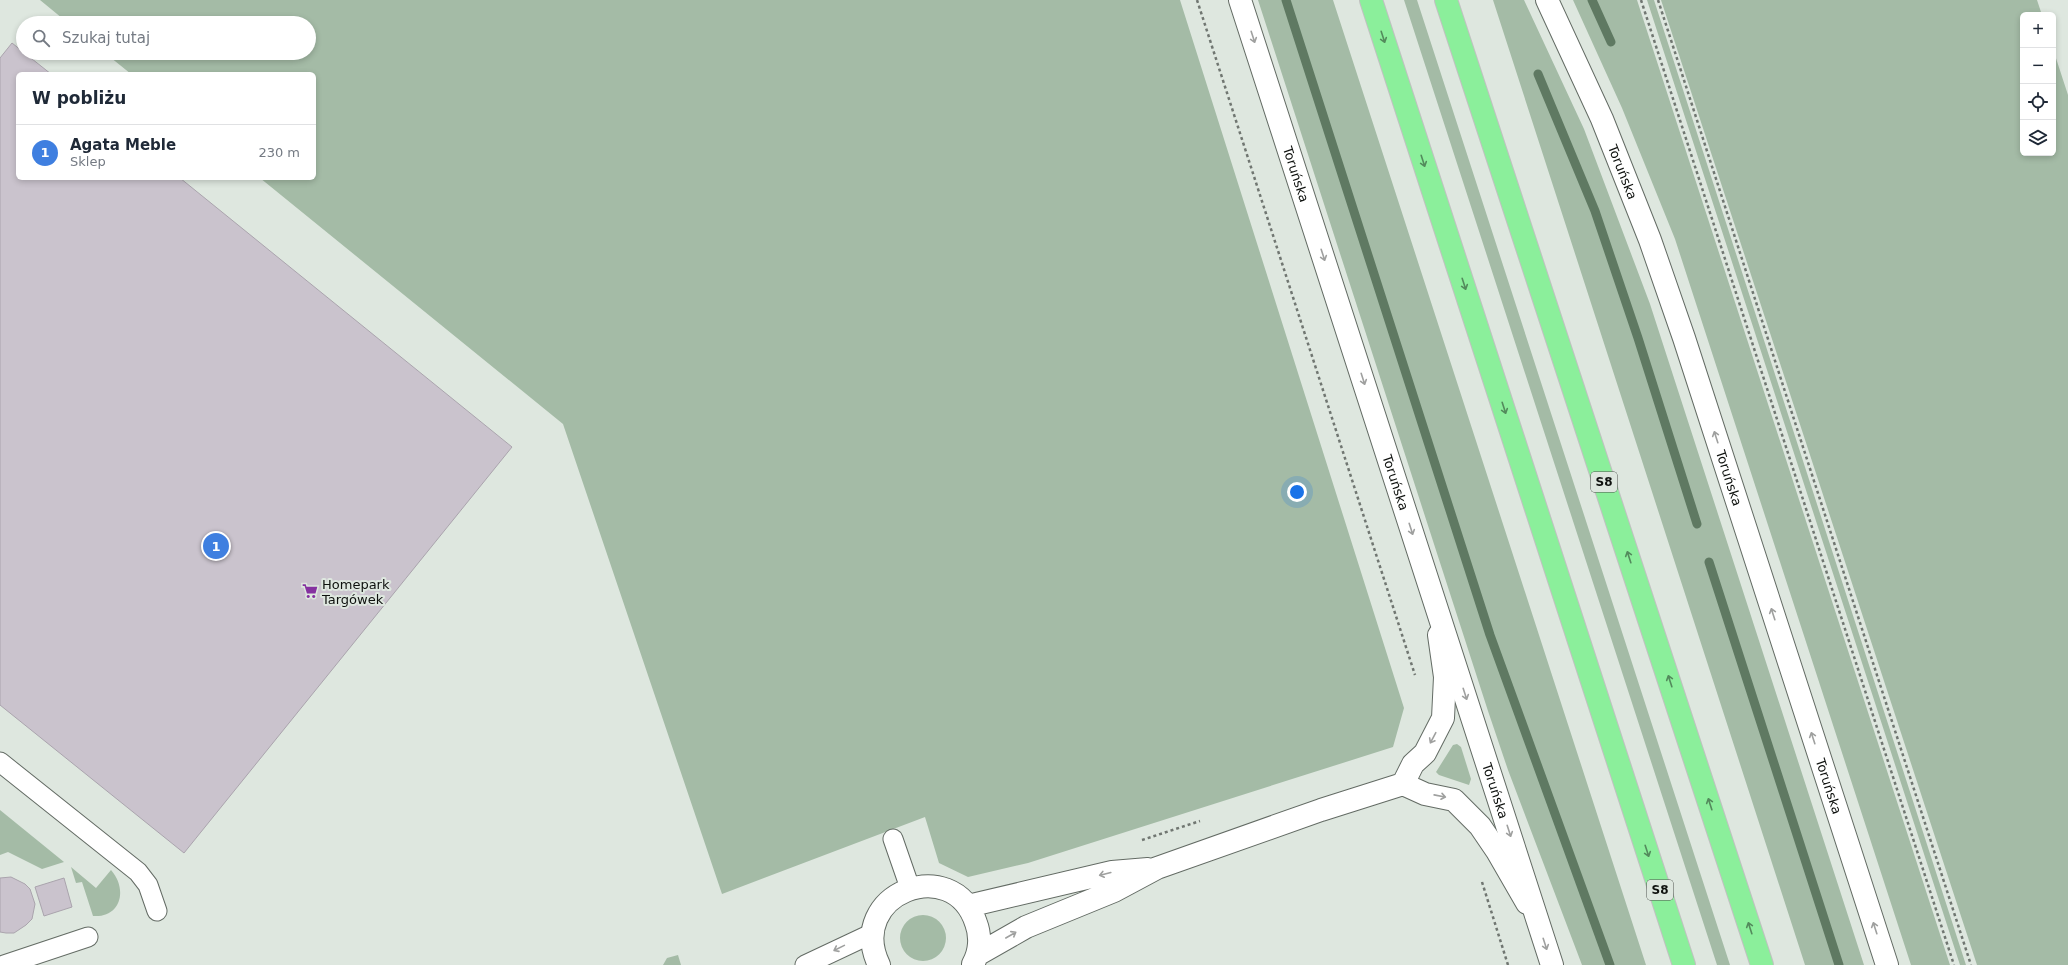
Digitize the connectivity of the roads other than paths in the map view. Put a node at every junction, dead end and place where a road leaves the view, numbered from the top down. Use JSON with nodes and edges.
{"nodes":[{"id":1,"x":1240,"y":0,"type":"edge"},
{"id":2,"x":1371,"y":0,"type":"edge"},
{"id":3,"x":1446,"y":0,"type":"edge"},
{"id":4,"x":1547,"y":0,"type":"edge"},
{"id":5,"x":1435,"y":604,"type":"junction"},
{"id":6,"x":0,"y":762,"type":"edge"},
{"id":7,"x":1403,"y":784,"type":"junction"},
{"id":8,"x":893,"y":839,"type":"dead end"},
{"id":9,"x":1157,"y":868,"type":"junction"},
{"id":10,"x":910,"y":888,"type":"junction"},
{"id":11,"x":968,"y":906,"type":"junction"},
{"id":12,"x":157,"y":911,"type":"dead end"},
{"id":13,"x":1539,"y":924,"type":"junction"},
{"id":14,"x":873,"y":933,"type":"junction"},
{"id":15,"x":88,"y":937,"type":"dead end"},
{"id":16,"x":975,"y":960,"type":"edge"},
{"id":17,"x":4,"y":965,"type":"edge"},
{"id":18,"x":805,"y":965,"type":"edge"},
{"id":19,"x":879,"y":965,"type":"edge"},
{"id":20,"x":1552,"y":965,"type":"edge"},
{"id":21,"x":1684,"y":965,"type":"edge"},
{"id":22,"x":1762,"y":965,"type":"edge"},
{"id":23,"x":1887,"y":965,"type":"edge"}],
"edges":[{"from":1,"to":5,"type":"main road","name":"Toruńska","one_way":true},
{"from":2,"to":21,"type":"highway","number":"S8","one_way":true},
{"from":22,"to":3,"type":"highway","number":"S8","one_way":true},
{"from":23,"to":4,"type":"main road","name":"Toruńska","one_way":true},
{"from":5,"to":7,"type":"main road","one_way":true},
{"from":5,"to":13,"type":"main road","name":"Toruńska","one_way":true},
{"from":6,"to":12,"type":"lane"},
{"from":7,"to":9,"type":"main road"},
{"from":7,"to":13,"type":"main road","one_way":true},
{"from":8,"to":10,"type":"lane"},
{"from":9,"to":11,"type":"main road","one_way":true},
{"from":16,"to":9,"type":"main road","one_way":true},
{"from":10,"to":11,"type":"main road"},
{"from":10,"to":14,"type":"main road"},
{"from":11,"to":16,"type":"main road"},
{"from":13,"to":20,"type":"main road","name":"Toruńska","one_way":true},
{"from":14,"to":18,"type":"lane","one_way":true},
{"from":14,"to":19,"type":"main road"},
{"from":15,"to":17,"type":"lane"}]}
